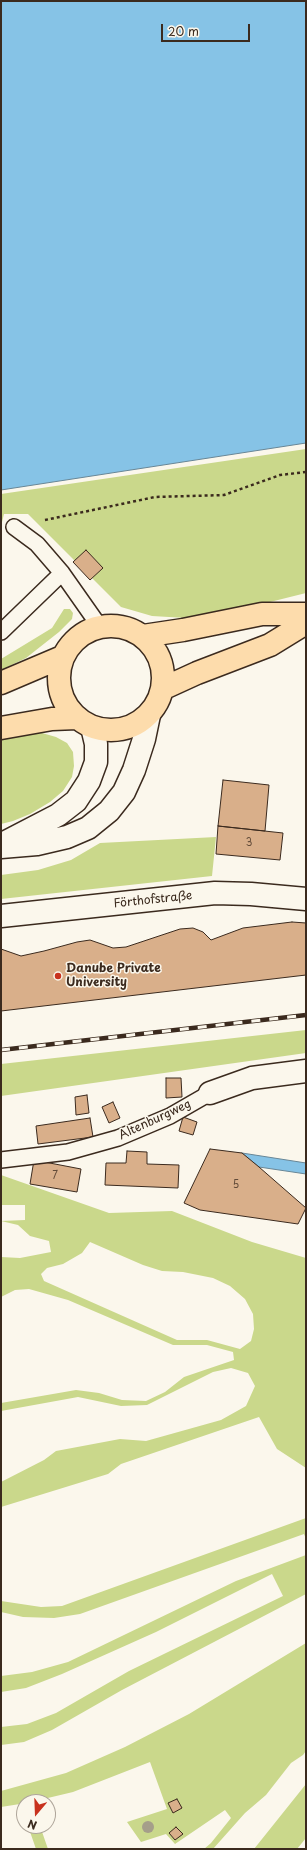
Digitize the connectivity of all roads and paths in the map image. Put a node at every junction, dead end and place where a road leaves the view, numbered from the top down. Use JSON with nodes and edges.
{"nodes":[{"id":1,"x":306,"y":472,"type":"edge"},
{"id":2,"x":14,"y":527,"type":"joint"},
{"id":3,"x":62,"y":572,"type":"junction"},
{"id":4,"x":306,"y":614,"type":"edge"},
{"id":5,"x":306,"y":623,"type":"edge"},
{"id":6,"x":100,"y":627,"type":"junction"},
{"id":7,"x":1,"y":632,"type":"edge"},
{"id":8,"x":143,"y":636,"type":"junction"},
{"id":9,"x":62,"y":657,"type":"junction"},
{"id":10,"x":1,"y":682,"type":"edge"},
{"id":11,"x":162,"y":689,"type":"junction"},
{"id":12,"x":149,"y":715,"type":"junction"},
{"id":13,"x":85,"y":723,"type":"junction"},
{"id":14,"x":1,"y":728,"type":"edge"},
{"id":15,"x":1,"y":846,"type":"edge"},
{"id":16,"x":306,"y":900,"type":"edge"},
{"id":17,"x":1,"y":916,"type":"edge"},
{"id":18,"x":306,"y":1071,"type":"edge"},
{"id":19,"x":210,"y":1093,"type":"joint"},
{"id":20,"x":1,"y":1160,"type":"edge"}],
"edges":[{"from":1,"to":2,"type":"path"},
{"from":2,"to":3,"type":"lane"},
{"from":3,"to":6,"type":"lane"},
{"from":3,"to":7,"type":"lane"},
{"from":4,"to":8,"type":"main road"},
{"from":5,"to":11,"type":"main road"},
{"from":6,"to":8,"type":"main road"},
{"from":6,"to":9,"type":"main road"},
{"from":8,"to":11,"type":"main road"},
{"from":9,"to":10,"type":"main road"},
{"from":9,"to":13,"type":"main road"},
{"from":11,"to":12,"type":"main road"},
{"from":12,"to":13,"type":"main road"},
{"from":12,"to":15,"type":"street"},
{"from":13,"to":14,"type":"main road"},
{"from":13,"to":15,"type":"street"},
{"from":16,"to":17,"type":"street","name":"Förthofstraße"},
{"from":18,"to":19,"type":"street","name":"Altenburgweg"},
{"from":19,"to":20,"type":"lane","name":"Altenburgweg"}]}
